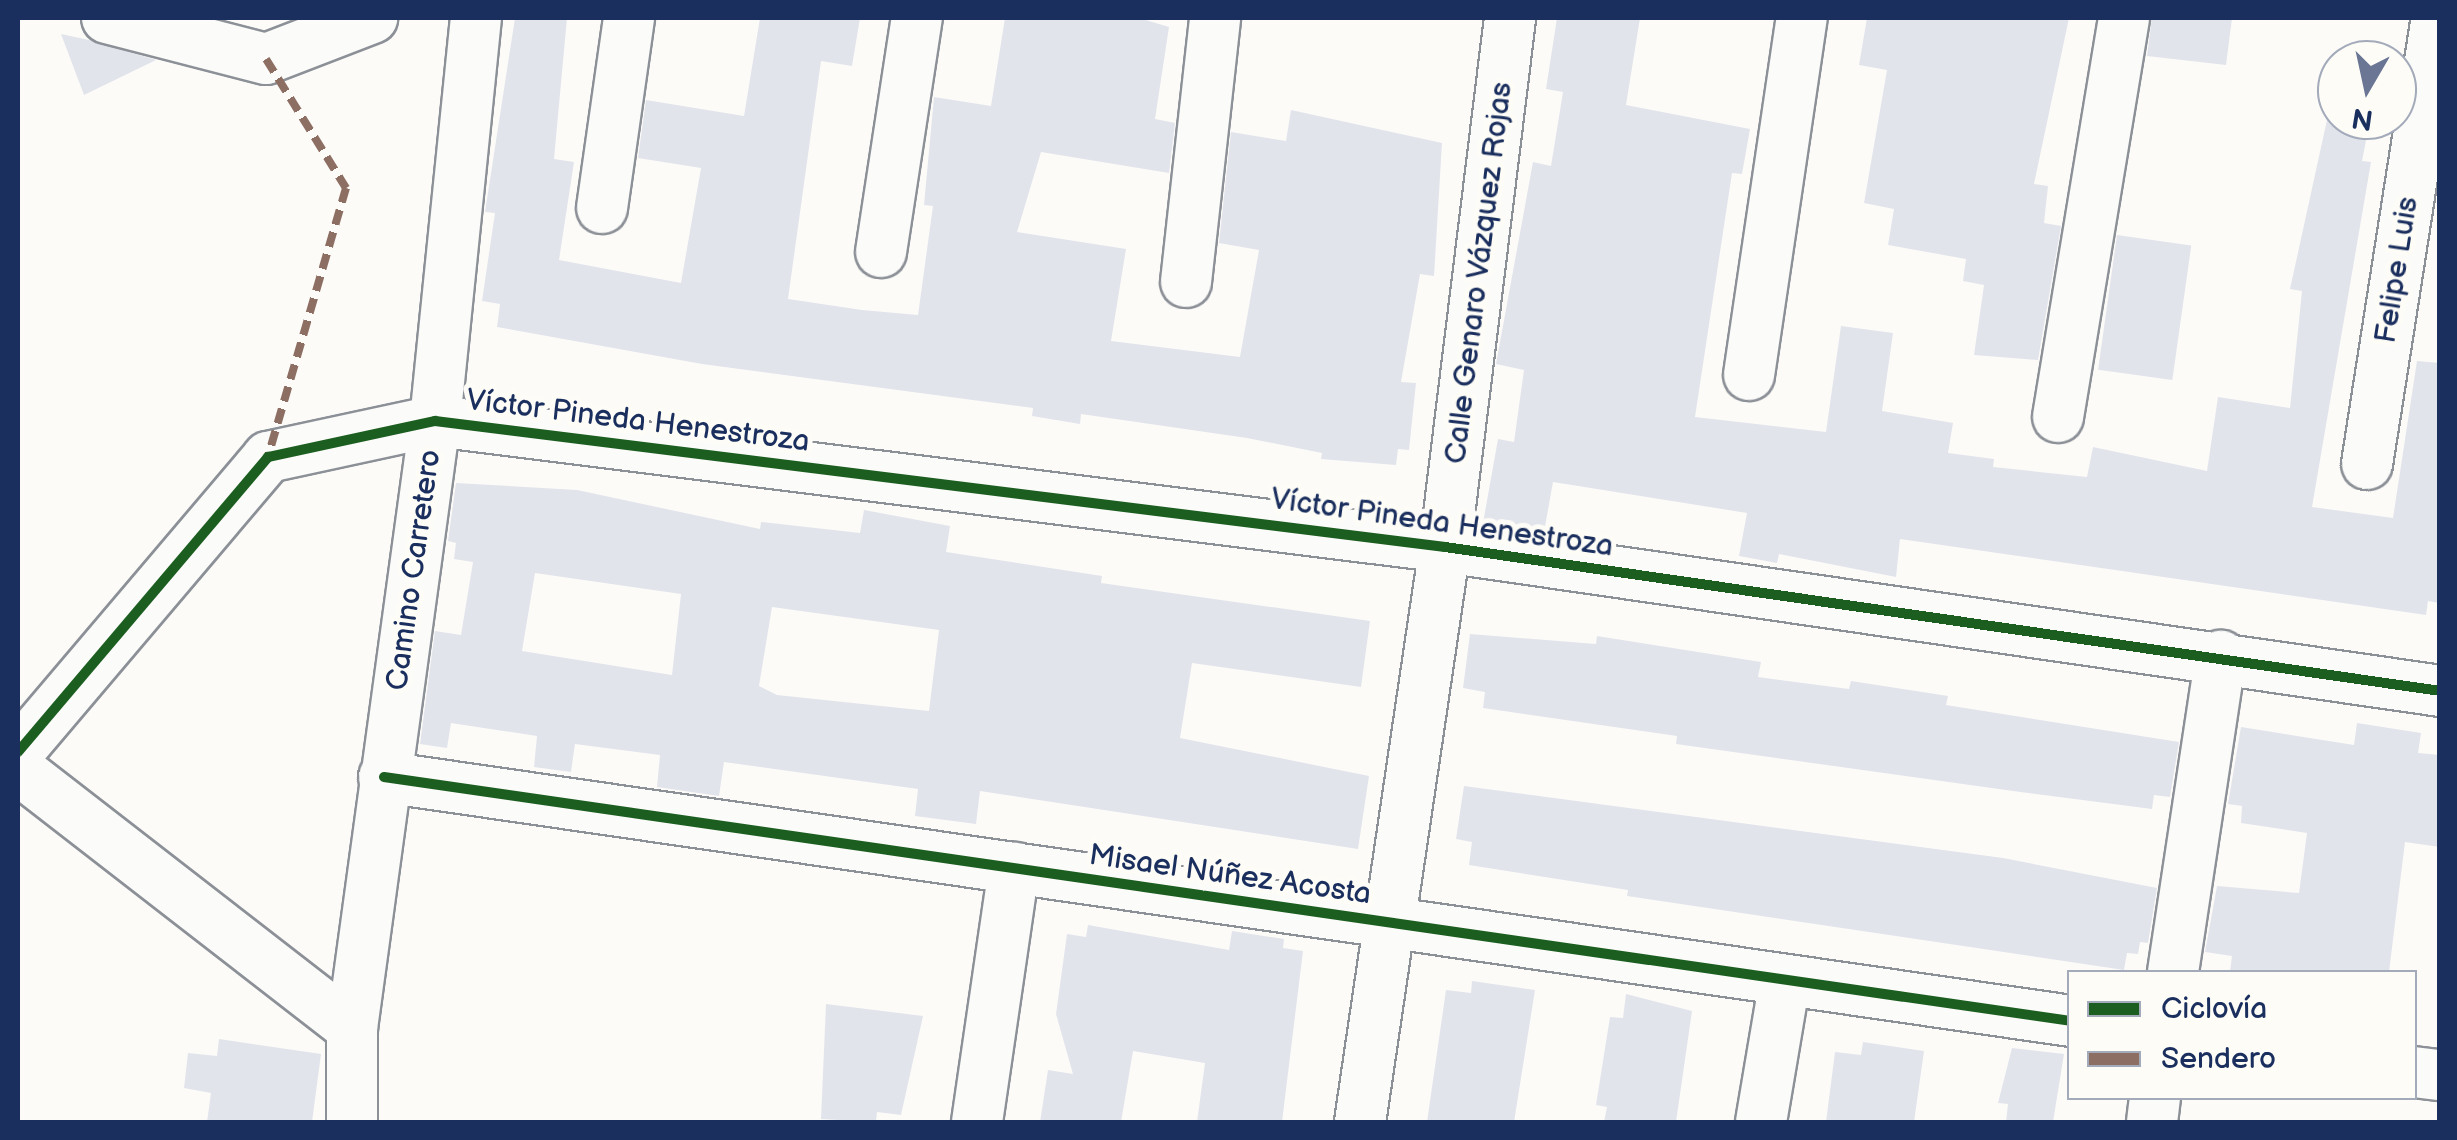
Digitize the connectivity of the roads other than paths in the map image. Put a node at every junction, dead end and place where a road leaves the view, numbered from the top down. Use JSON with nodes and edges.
{"nodes":[{"id":1,"x":107,"y":18,"type":"edge"},
{"id":2,"x":372,"y":18,"type":"edge"},
{"id":3,"x":476,"y":18,"type":"edge"},
{"id":4,"x":629,"y":18,"type":"edge"},
{"id":5,"x":917,"y":18,"type":"edge"},
{"id":6,"x":1215,"y":18,"type":"edge"},
{"id":7,"x":1510,"y":18,"type":"edge"},
{"id":8,"x":1802,"y":18,"type":"edge"},
{"id":9,"x":2124,"y":18,"type":"edge"},
{"id":10,"x":2437,"y":18,"type":"edge"},
{"id":11,"x":602,"y":208,"type":"dead end"},
{"id":12,"x":881,"y":252,"type":"dead end"},
{"id":13,"x":1186,"y":282,"type":"dead end"},
{"id":14,"x":1748,"y":375,"type":"dead end"},
{"id":15,"x":2058,"y":417,"type":"dead end"},
{"id":16,"x":435,"y":421,"type":"junction"},
{"id":17,"x":2368,"y":464,"type":"dead end"},
{"id":18,"x":1446,"y":546,"type":"junction"},
{"id":19,"x":2221,"y":656,"type":"junction"},
{"id":20,"x":2440,"y":691,"type":"edge"},
{"id":21,"x":18,"y":752,"type":"edge"},
{"id":22,"x":18,"y":770,"type":"edge"},
{"id":23,"x":384,"y":777,"type":"junction"},
{"id":24,"x":1014,"y":868,"type":"junction"},
{"id":25,"x":1390,"y":923,"type":"junction"},
{"id":26,"x":2173,"y":970,"type":"edge"},
{"id":27,"x":1785,"y":980,"type":"junction"},
{"id":28,"x":2067,"y":1022,"type":"edge"},
{"id":29,"x":352,"y":1028,"type":"junction"},
{"id":30,"x":352,"y":1122,"type":"edge"},
{"id":31,"x":976,"y":1122,"type":"edge"},
{"id":32,"x":1360,"y":1122,"type":"edge"},
{"id":33,"x":1760,"y":1122,"type":"edge"}],
"edges":[{"from":1,"to":2,"type":"street"},
{"from":3,"to":16,"type":"street","name":"Camino Carretero"},
{"from":4,"to":11,"type":"street"},
{"from":5,"to":12,"type":"street"},
{"from":6,"to":13,"type":"street"},
{"from":7,"to":18,"type":"street","name":"Calle Genaro Vázquez Rojas"},
{"from":8,"to":14,"type":"street"},
{"from":9,"to":15,"type":"street"},
{"from":10,"to":17,"type":"street","name":"Felipe Luis"},
{"from":16,"to":18,"type":"street","name":"Víctor Pineda Henestroza"},
{"from":16,"to":21,"type":"street","name":"Víctor Pineda Henestroza"},
{"from":16,"to":23,"type":"street","name":"Camino Carretero"},
{"from":18,"to":19,"type":"street","name":"Víctor Pineda Henestroza"},
{"from":18,"to":25,"type":"street","name":"Calle Genaro Vázquez Rojas"},
{"from":19,"to":20,"type":"street","name":"Víctor Pineda Henestroza"},
{"from":19,"to":26,"type":"street"},
{"from":22,"to":29,"type":"street"},
{"from":23,"to":24,"type":"street","name":"Misael Núñez Acosta"},
{"from":23,"to":29,"type":"street","name":"Camino Carretero"},
{"from":24,"to":25,"type":"street","name":"Misael Núñez Acosta"},
{"from":24,"to":31,"type":"street"},
{"from":25,"to":27,"type":"street","name":"Misael Núñez Acosta"},
{"from":25,"to":32,"type":"street","name":"Calle Genaro Vázquez Rojas"},
{"from":27,"to":28,"type":"street","name":"Misael Núñez Acosta"},
{"from":27,"to":33,"type":"street"},
{"from":29,"to":30,"type":"street","name":"Camino Carretero"}]}
